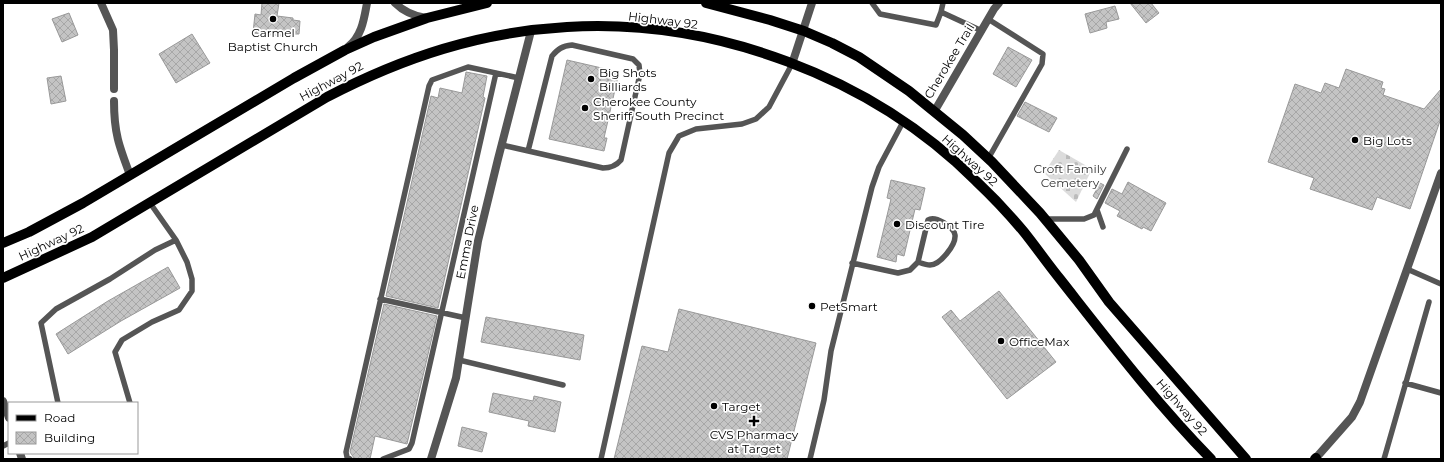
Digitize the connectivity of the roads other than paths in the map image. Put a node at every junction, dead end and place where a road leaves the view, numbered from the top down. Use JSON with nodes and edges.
{"nodes":[{"id":1,"x":101,"y":3,"type":"edge"},
{"id":2,"x":367,"y":3,"type":"edge"},
{"id":3,"x":395,"y":3,"type":"edge"},
{"id":4,"x":487,"y":3,"type":"edge"},
{"id":5,"x":706,"y":3,"type":"edge"},
{"id":6,"x":812,"y":3,"type":"edge"},
{"id":7,"x":872,"y":3,"type":"edge"},
{"id":8,"x":943,"y":3,"type":"edge"},
{"id":9,"x":999,"y":3,"type":"edge"},
{"id":10,"x":716,"y":4,"type":"edge"},
{"id":11,"x":941,"y":12,"type":"junction"},
{"id":12,"x":427,"y":18,"type":"junction"},
{"id":13,"x":988,"y":19,"type":"junction"},
{"id":14,"x":531,"y":31,"type":"junction"},
{"id":15,"x":804,"y":31,"type":"junction"},
{"id":16,"x":982,"y":31,"type":"junction"},
{"id":17,"x":345,"y":50,"type":"junction"},
{"id":18,"x":792,"y":64,"type":"junction"},
{"id":19,"x":496,"y":73,"type":"junction"},
{"id":20,"x":519,"y":78,"type":"junction"},
{"id":21,"x":114,"y":89,"type":"dead end"},
{"id":22,"x":114,"y":101,"type":"dead end"},
{"id":23,"x":934,"y":112,"type":"junction"},
{"id":24,"x":903,"y":122,"type":"junction"},
{"id":25,"x":502,"y":145,"type":"junction"},
{"id":26,"x":1127,"y":149,"type":"dead end"},
{"id":27,"x":528,"y":151,"type":"junction"},
{"id":28,"x":988,"y":159,"type":"junction"},
{"id":29,"x":1441,"y":173,"type":"edge"},
{"id":30,"x":130,"y":175,"type":"junction"},
{"id":31,"x":150,"y":203,"type":"junction"},
{"id":32,"x":1096,"y":210,"type":"junction"},
{"id":33,"x":1045,"y":219,"type":"junction"},
{"id":34,"x":1103,"y":227,"type":"dead end"},
{"id":35,"x":176,"y":240,"type":"junction"},
{"id":36,"x":3,"y":243,"type":"edge"},
{"id":37,"x":918,"y":262,"type":"junction"},
{"id":38,"x":852,"y":263,"type":"junction"},
{"id":39,"x":1407,"y":270,"type":"junction"},
{"id":40,"x":3,"y":278,"type":"edge"},
{"id":41,"x":1441,"y":284,"type":"edge"},
{"id":42,"x":380,"y":299,"type":"junction"},
{"id":43,"x":1429,"y":302,"type":"dead end"},
{"id":44,"x":442,"y":313,"type":"junction"},
{"id":45,"x":466,"y":318,"type":"junction"},
{"id":46,"x":459,"y":360,"type":"junction"},
{"id":47,"x":1405,"y":383,"type":"junction"},
{"id":48,"x":563,"y":385,"type":"dead end"},
{"id":49,"x":1441,"y":393,"type":"edge"},
{"id":50,"x":3,"y":401,"type":"edge"},
{"id":51,"x":58,"y":402,"type":"edge"},
{"id":52,"x":130,"y":402,"type":"edge"},
{"id":53,"x":8,"y":415,"type":"edge"},
{"id":54,"x":350,"y":459,"type":"edge"},
{"id":55,"x":383,"y":459,"type":"edge"},
{"id":56,"x":431,"y":459,"type":"edge"},
{"id":57,"x":600,"y":459,"type":"edge"},
{"id":58,"x":810,"y":459,"type":"edge"},
{"id":59,"x":1211,"y":459,"type":"edge"},
{"id":60,"x":1246,"y":459,"type":"edge"},
{"id":61,"x":1315,"y":459,"type":"edge"},
{"id":62,"x":1384,"y":459,"type":"edge"}],
"edges":[{"from":1,"to":21,"type":"street"},
{"from":2,"to":17,"type":"street"},
{"from":3,"to":12,"type":"street"},
{"from":4,"to":12,"type":"main road","name":"Highway 92"},
{"from":5,"to":10,"type":"main road","name":"Highway 92"},
{"from":6,"to":15,"type":"street"},
{"from":7,"to":11,"type":"lane"},
{"from":8,"to":11,"type":"lane"},
{"from":9,"to":13,"type":"street","name":"Cherokee Trail"},
{"from":10,"to":15,"type":"main road","name":"Highway 92"},
{"from":11,"to":16,"type":"lane"},
{"from":12,"to":17,"type":"main road","name":"Highway 92"},
{"from":13,"to":16,"type":"street","name":"Cherokee Trail"},
{"from":13,"to":28,"type":"lane"},
{"from":14,"to":18,"type":"main road","name":"Highway 92"},
{"from":14,"to":20,"type":"street","name":"Emma Drive"},
{"from":14,"to":31,"type":"main road","name":"Highway 92"},
{"from":15,"to":18,"type":"street"},
{"from":15,"to":23,"type":"main road","name":"Highway 92"},
{"from":16,"to":23,"type":"street","name":"Cherokee Trail"},
{"from":17,"to":30,"type":"main road","name":"Highway 92"},
{"from":18,"to":24,"type":"main road","name":"Highway 92"},
{"from":18,"to":57,"type":"lane"},
{"from":19,"to":20,"type":"lane"},
{"from":19,"to":42,"type":"lane"},
{"from":19,"to":44,"type":"lane"},
{"from":20,"to":25,"type":"street","name":"Emma Drive"},
{"from":22,"to":30,"type":"street"},
{"from":23,"to":28,"type":"main road","name":"Highway 92"},
{"from":24,"to":38,"type":"lane"},
{"from":24,"to":59,"type":"main road","name":"Highway 92"},
{"from":25,"to":27,"type":"lane"},
{"from":25,"to":45,"type":"street","name":"Emma Drive"},
{"from":26,"to":32,"type":"lane"},
{"from":27,"to":27,"type":"lane"},
{"from":28,"to":33,"type":"main road","name":"Highway 92"},
{"from":29,"to":39,"type":"street"},
{"from":30,"to":36,"type":"main road","name":"Highway 92"},
{"from":31,"to":35,"type":"lane"},
{"from":31,"to":40,"type":"main road","name":"Highway 92"},
{"from":32,"to":33,"type":"lane"},
{"from":32,"to":34,"type":"lane"},
{"from":33,"to":60,"type":"main road","name":"Highway 92"},
{"from":35,"to":51,"type":"lane"},
{"from":35,"to":52,"type":"lane"},
{"from":37,"to":37,"type":"lane"},
{"from":37,"to":38,"type":"lane"},
{"from":38,"to":58,"type":"lane"},
{"from":39,"to":41,"type":"lane"},
{"from":39,"to":61,"type":"street"},
{"from":42,"to":44,"type":"lane"},
{"from":42,"to":54,"type":"lane"},
{"from":43,"to":47,"type":"lane"},
{"from":44,"to":45,"type":"lane"},
{"from":44,"to":55,"type":"lane"},
{"from":45,"to":46,"type":"street","name":"Emma Drive"},
{"from":46,"to":48,"type":"lane"},
{"from":46,"to":56,"type":"street","name":"Emma Drive"},
{"from":47,"to":49,"type":"lane"},
{"from":47,"to":62,"type":"lane"},
{"from":50,"to":53,"type":"street"}]}
